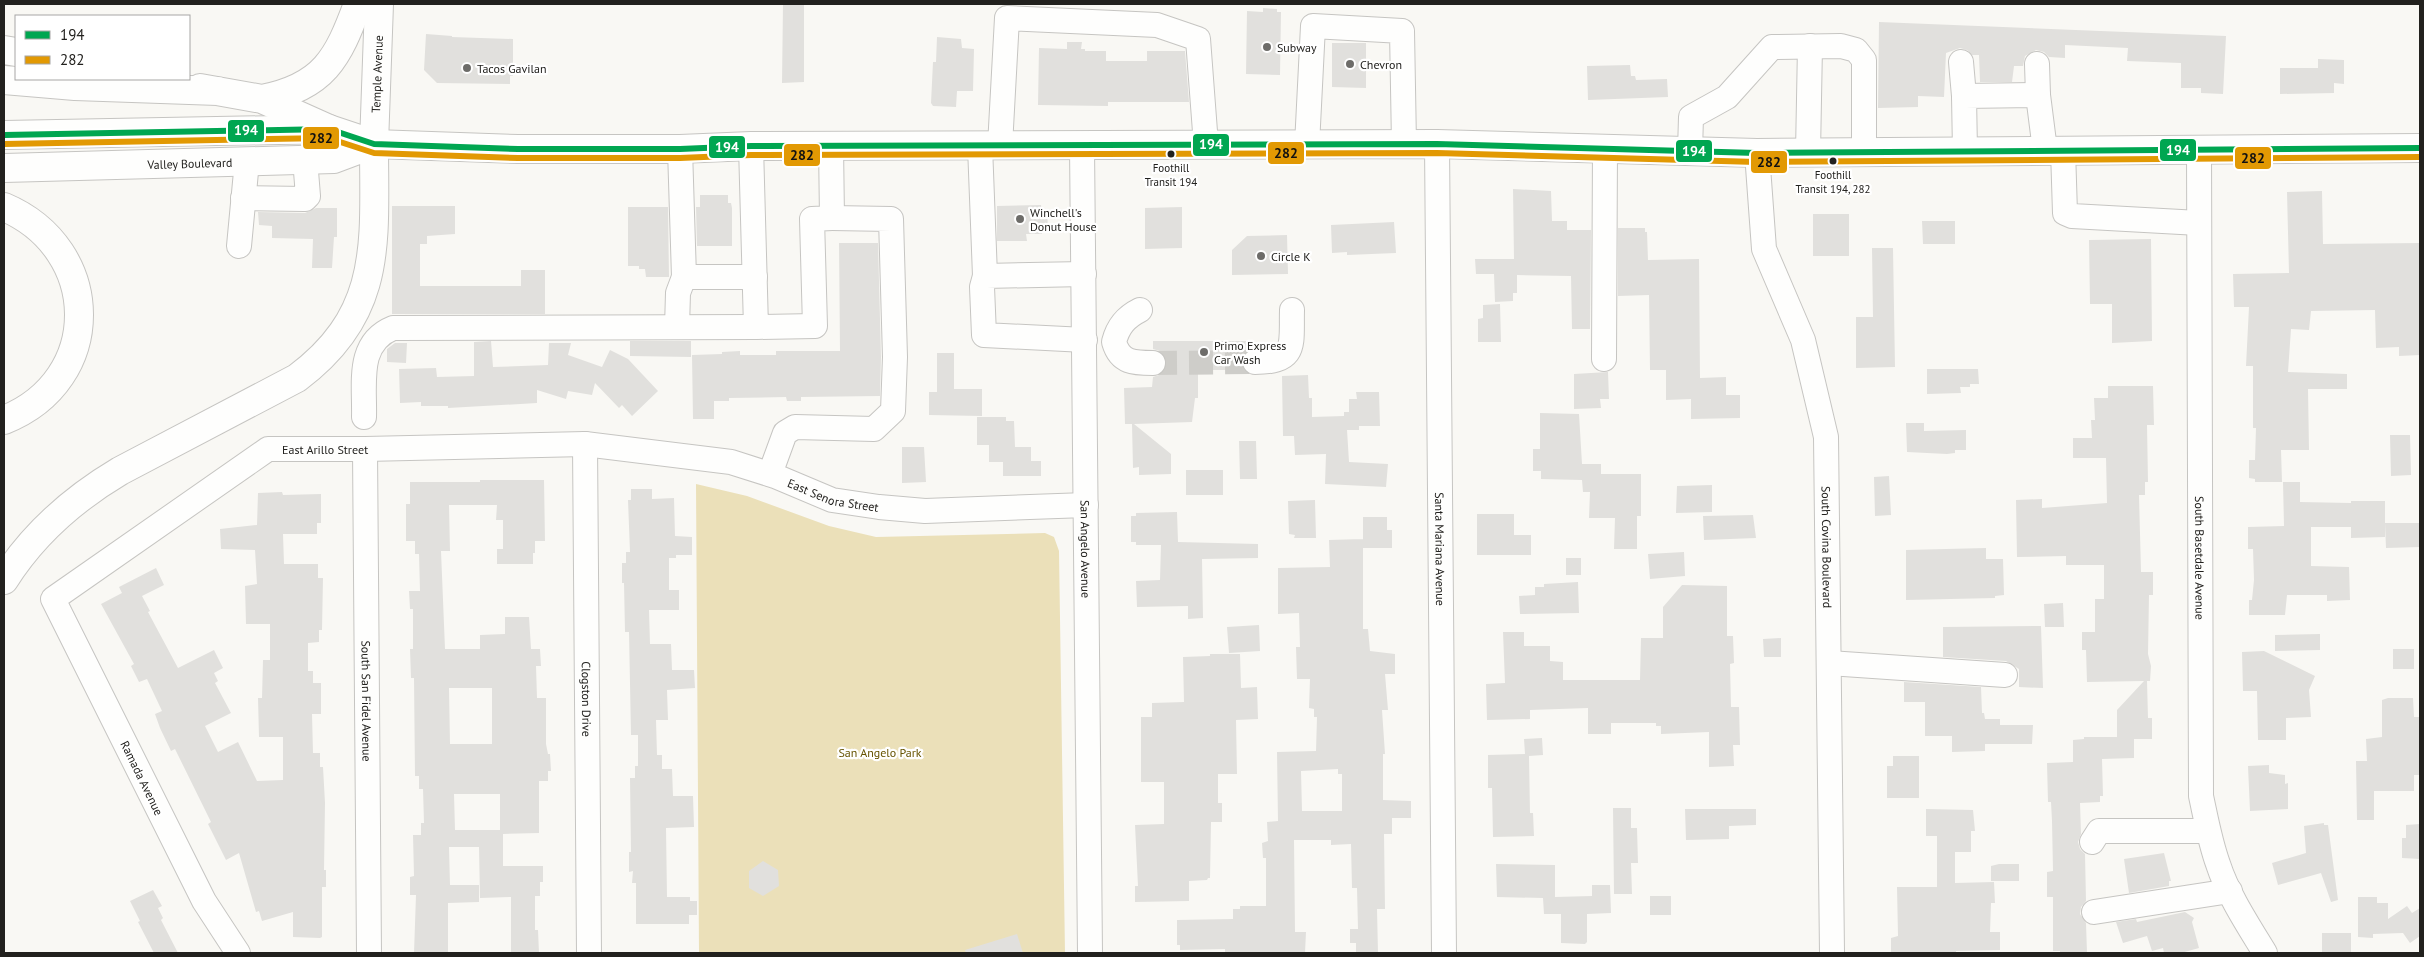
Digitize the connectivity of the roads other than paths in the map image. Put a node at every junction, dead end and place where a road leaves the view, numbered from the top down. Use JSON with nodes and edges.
{"nodes":[{"id":1,"x":358,"y":4,"type":"edge"},
{"id":2,"x":379,"y":4,"type":"edge"},
{"id":3,"x":1810,"y":46,"type":"junction"},
{"id":4,"x":1961,"y":62,"type":"dead end"},
{"id":5,"x":2037,"y":64,"type":"dead end"},
{"id":6,"x":4,"y":80,"type":"edge"},
{"id":7,"x":159,"y":80,"type":"edge"},
{"id":8,"x":218,"y":91,"type":"junction"},
{"id":9,"x":2038,"y":95,"type":"junction"},
{"id":10,"x":1964,"y":96,"type":"junction"},
{"id":11,"x":262,"y":99,"type":"junction"},
{"id":12,"x":329,"y":129,"type":"junction"},
{"id":13,"x":4,"y":134,"type":"edge"},
{"id":14,"x":374,"y":144,"type":"junction"},
{"id":15,"x":1404,"y":144,"type":"junction"},
{"id":16,"x":1437,"y":144,"type":"junction"},
{"id":17,"x":1307,"y":145,"type":"junction"},
{"id":18,"x":751,"y":146,"type":"junction"},
{"id":19,"x":831,"y":146,"type":"junction"},
{"id":20,"x":990,"y":146,"type":"junction"},
{"id":21,"x":1082,"y":146,"type":"junction"},
{"id":22,"x":1206,"y":146,"type":"junction"},
{"id":23,"x":1605,"y":148,"type":"junction"},
{"id":24,"x":2420,"y":148,"type":"edge"},
{"id":25,"x":680,"y":149,"type":"junction"},
{"id":26,"x":2199,"y":149,"type":"junction"},
{"id":27,"x":2054,"y":150,"type":"junction"},
{"id":28,"x":1690,"y":151,"type":"junction"},
{"id":29,"x":1965,"y":151,"type":"junction"},
{"id":30,"x":1808,"y":152,"type":"junction"},
{"id":31,"x":1864,"y":152,"type":"junction"},
{"id":32,"x":1757,"y":153,"type":"junction"},
{"id":33,"x":305,"y":159,"type":"junction"},
{"id":34,"x":247,"y":161,"type":"junction"},
{"id":35,"x":4,"y":168,"type":"edge"},
{"id":36,"x":244,"y":198,"type":"junction"},
{"id":37,"x":4,"y":207,"type":"edge"},
{"id":38,"x":832,"y":218,"type":"junction"},
{"id":39,"x":2199,"y":223,"type":"junction"},
{"id":40,"x":239,"y":246,"type":"dead end"},
{"id":41,"x":1084,"y":274,"type":"junction"},
{"id":42,"x":985,"y":276,"type":"junction"},
{"id":43,"x":684,"y":277,"type":"junction"},
{"id":44,"x":755,"y":277,"type":"junction"},
{"id":45,"x":1140,"y":310,"type":"dead end"},
{"id":46,"x":1292,"y":310,"type":"dead end"},
{"id":47,"x":677,"y":327,"type":"junction"},
{"id":48,"x":756,"y":327,"type":"junction"},
{"id":49,"x":1085,"y":340,"type":"junction"},
{"id":50,"x":1604,"y":359,"type":"dead end"},
{"id":51,"x":1255,"y":362,"type":"tunnel mouth"},
{"id":52,"x":1153,"y":363,"type":"tunnel mouth"},
{"id":53,"x":364,"y":417,"type":"dead end"},
{"id":54,"x":4,"y":420,"type":"edge"},
{"id":55,"x":585,"y":444,"type":"junction"},
{"id":56,"x":365,"y":449,"type":"junction"},
{"id":57,"x":770,"y":474,"type":"junction"},
{"id":58,"x":1086,"y":505,"type":"junction"},
{"id":59,"x":4,"y":580,"type":"edge"},
{"id":60,"x":53,"y":599,"type":"joint"},
{"id":61,"x":1829,"y":663,"type":"junction"},
{"id":62,"x":2005,"y":675,"type":"dead end"},
{"id":63,"x":2208,"y":831,"type":"junction"},
{"id":64,"x":2092,"y":842,"type":"dead end"},
{"id":65,"x":2230,"y":891,"type":"junction"},
{"id":66,"x":2094,"y":912,"type":"dead end"},
{"id":67,"x":238,"y":953,"type":"edge"},
{"id":68,"x":369,"y":953,"type":"edge"},
{"id":69,"x":589,"y":953,"type":"edge"},
{"id":70,"x":1090,"y":953,"type":"edge"},
{"id":71,"x":1444,"y":953,"type":"edge"},
{"id":72,"x":1832,"y":953,"type":"edge"},
{"id":73,"x":2265,"y":953,"type":"edge"}],
"edges":[{"from":1,"to":11,"type":"main road"},
{"from":2,"to":14,"type":"main road","name":"Temple Avenue"},
{"from":3,"to":28,"type":"street"},
{"from":3,"to":30,"type":"street"},
{"from":3,"to":31,"type":"street"},
{"from":4,"to":10,"type":"street"},
{"from":5,"to":9,"type":"street"},
{"from":6,"to":8,"type":"main road"},
{"from":7,"to":8,"type":"main road"},
{"from":8,"to":11,"type":"main road"},
{"from":9,"to":10,"type":"street"},
{"from":9,"to":27,"type":"street"},
{"from":10,"to":29,"type":"street"},
{"from":11,"to":12,"type":"main road"},
{"from":12,"to":13,"type":"main road","name":"Valley Boulevard"},
{"from":12,"to":14,"type":"main road","name":"Valley Boulevard"},
{"from":14,"to":25,"type":"main road","name":"Valley Boulevard"},
{"from":14,"to":33,"type":"main road","name":"Valley Boulevard"},
{"from":14,"to":59,"type":"main road","name":"Temple Avenue"},
{"from":15,"to":16,"type":"main road","name":"Valley Boulevard"},
{"from":15,"to":17,"type":"main road","name":"Valley Boulevard"},
{"from":15,"to":17,"type":"street"},
{"from":16,"to":23,"type":"main road","name":"Valley Boulevard"},
{"from":16,"to":71,"type":"street","name":"Santa Mariana Avenue"},
{"from":17,"to":22,"type":"main road","name":"Valley Boulevard"},
{"from":18,"to":19,"type":"main road","name":"Valley Boulevard"},
{"from":18,"to":25,"type":"main road","name":"Valley Boulevard"},
{"from":18,"to":44,"type":"street"},
{"from":19,"to":20,"type":"main road","name":"Valley Boulevard"},
{"from":19,"to":38,"type":"street"},
{"from":20,"to":21,"type":"main road","name":"Valley Boulevard"},
{"from":20,"to":22,"type":"street"},
{"from":20,"to":42,"type":"street"},
{"from":21,"to":22,"type":"main road","name":"Valley Boulevard"},
{"from":21,"to":41,"type":"street","name":"San Angelo Avenue"},
{"from":23,"to":28,"type":"main road","name":"Valley Boulevard"},
{"from":23,"to":50,"type":"street"},
{"from":24,"to":26,"type":"main road","name":"Valley Boulevard"},
{"from":25,"to":43,"type":"street"},
{"from":26,"to":27,"type":"main road","name":"Valley Boulevard"},
{"from":26,"to":39,"type":"street","name":"South Basetdale Avenue"},
{"from":27,"to":29,"type":"main road","name":"Valley Boulevard"},
{"from":27,"to":39,"type":"street"},
{"from":28,"to":32,"type":"main road","name":"Valley Boulevard"},
{"from":29,"to":31,"type":"main road","name":"Valley Boulevard"},
{"from":30,"to":31,"type":"main road","name":"Valley Boulevard"},
{"from":30,"to":32,"type":"main road","name":"Valley Boulevard"},
{"from":32,"to":61,"type":"street","name":"South Covina Boulevard"},
{"from":33,"to":34,"type":"main road","name":"Valley Boulevard"},
{"from":33,"to":36,"type":"street"},
{"from":34,"to":35,"type":"main road","name":"Valley Boulevard"},
{"from":34,"to":36,"type":"street"},
{"from":36,"to":40,"type":"street"},
{"from":37,"to":54,"type":"main road"},
{"from":38,"to":48,"type":"street"},
{"from":38,"to":57,"type":"street"},
{"from":39,"to":63,"type":"street","name":"South Basetdale Avenue"},
{"from":41,"to":42,"type":"street"},
{"from":41,"to":49,"type":"street","name":"San Angelo Avenue"},
{"from":42,"to":49,"type":"street"},
{"from":43,"to":44,"type":"street"},
{"from":43,"to":47,"type":"street"},
{"from":44,"to":48,"type":"street"},
{"from":45,"to":52,"type":"street"},
{"from":46,"to":51,"type":"street"},
{"from":47,"to":48,"type":"street"},
{"from":47,"to":53,"type":"street"},
{"from":49,"to":58,"type":"street","name":"San Angelo Avenue"},
{"from":55,"to":56,"type":"street","name":"East Arillo Street"},
{"from":55,"to":57,"type":"street","name":"East Senora Street"},
{"from":55,"to":69,"type":"street","name":"Clogston Drive"},
{"from":56,"to":60,"type":"street","name":"East Arillo Street"},
{"from":56,"to":68,"type":"street","name":"South San Fidel Avenue"},
{"from":57,"to":58,"type":"street","name":"East Senora Street"},
{"from":58,"to":70,"type":"street","name":"San Angelo Avenue"},
{"from":60,"to":67,"type":"street","name":"Ramada Avenue"},
{"from":61,"to":62,"type":"street"},
{"from":61,"to":72,"type":"street","name":"South Covina Boulevard"},
{"from":63,"to":64,"type":"street"},
{"from":63,"to":65,"type":"street","name":"South Basetdale Avenue"},
{"from":65,"to":66,"type":"street"},
{"from":65,"to":73,"type":"street","name":"South Basetdale Avenue"}]}
